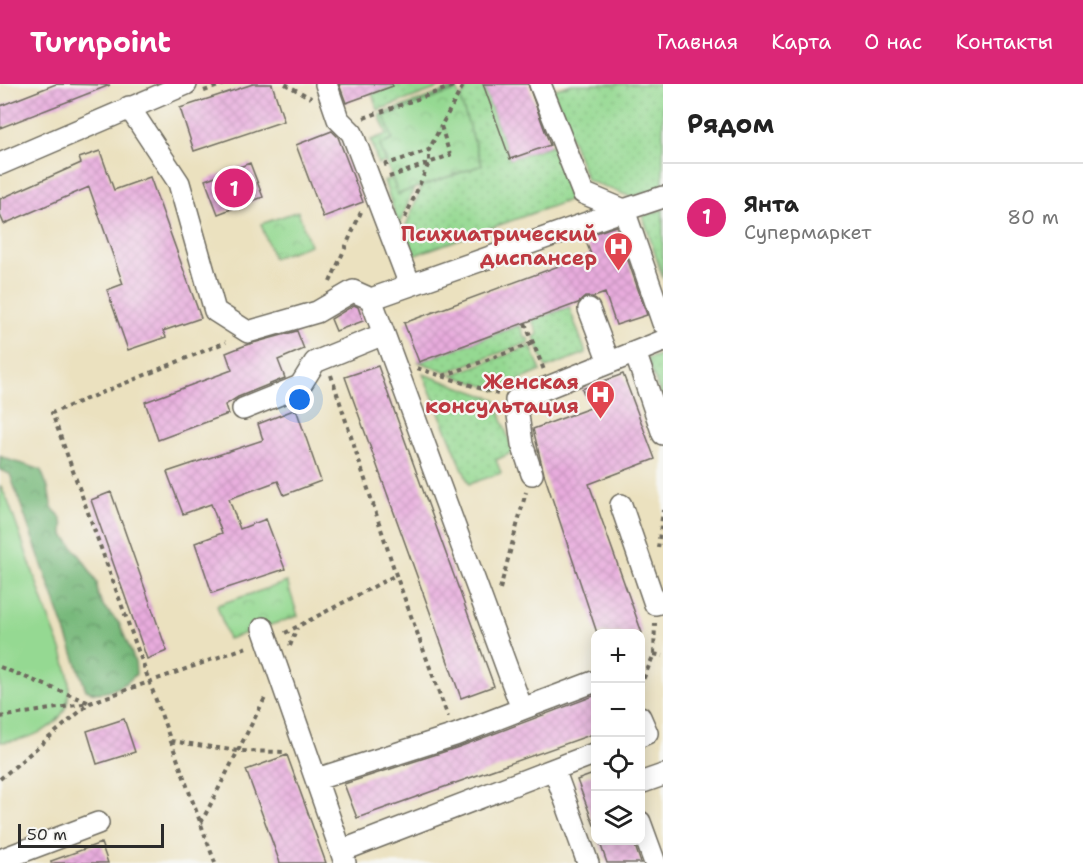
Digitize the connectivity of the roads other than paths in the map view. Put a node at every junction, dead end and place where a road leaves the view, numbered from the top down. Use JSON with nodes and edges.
{"nodes":[{"id":1,"x":186,"y":84,"type":"edge"},
{"id":2,"x":326,"y":84,"type":"edge"},
{"id":3,"x":540,"y":84,"type":"edge"},
{"id":4,"x":153,"y":90,"type":"edge"},
{"id":5,"x":129,"y":108,"type":"junction"},
{"id":6,"x":0,"y":164,"type":"edge"},
{"id":7,"x":663,"y":197,"type":"edge"},
{"id":8,"x":624,"y":210,"type":"junction"},
{"id":9,"x":410,"y":285,"type":"junction"},
{"id":10,"x":371,"y":298,"type":"junction"},
{"id":11,"x":589,"y":309,"type":"dead end"},
{"id":12,"x":663,"y":322,"type":"edge"},
{"id":13,"x":384,"y":334,"type":"junction"},
{"id":14,"x":663,"y":341,"type":"edge"},
{"id":15,"x":636,"y":352,"type":"junction"},
{"id":16,"x":609,"y":362,"type":"junction"},
{"id":17,"x":243,"y":409,"type":"dead end"},
{"id":18,"x":663,"y":434,"type":"edge"},
{"id":19,"x":532,"y":474,"type":"road end"},
{"id":20,"x":621,"y":505,"type":"dead end"},
{"id":21,"x":659,"y":603,"type":"edge"},
{"id":22,"x":265,"y":634,"type":"road end"},
{"id":23,"x":591,"y":683,"type":"edge"},
{"id":24,"x":522,"y":709,"type":"junction"},
{"id":25,"x":591,"y":755,"type":"edge"},
{"id":26,"x":554,"y":769,"type":"junction"},
{"id":27,"x":663,"y":775,"type":"edge"},
{"id":28,"x":317,"y":779,"type":"junction"},
{"id":29,"x":645,"y":781,"type":"edge"},
{"id":30,"x":98,"y":823,"type":"dead end"},
{"id":31,"x":645,"y":836,"type":"edge"},
{"id":32,"x":343,"y":857,"type":"edge"},
{"id":33,"x":0,"y":860,"type":"edge"},
{"id":34,"x":588,"y":863,"type":"edge"},
{"id":35,"x":655,"y":863,"type":"edge"}],
"edges":[{"from":1,"to":4,"type":"street"},
{"from":2,"to":9,"type":"street"},
{"from":3,"to":8,"type":"street"},
{"from":4,"to":5,"type":"street"},
{"from":5,"to":6,"type":"street"},
{"from":5,"to":10,"type":"street"},
{"from":7,"to":8,"type":"street"},
{"from":8,"to":9,"type":"street"},
{"from":8,"to":12,"type":"street"},
{"from":9,"to":10,"type":"street"},
{"from":10,"to":13,"type":"street"},
{"from":11,"to":16,"type":"street"},
{"from":13,"to":17,"type":"street"},
{"from":13,"to":24,"type":"street"},
{"from":14,"to":15,"type":"street"},
{"from":15,"to":16,"type":"street"},
{"from":15,"to":18,"type":"street"},
{"from":16,"to":19,"type":"street"},
{"from":20,"to":21,"type":"street"},
{"from":22,"to":28,"type":"street"},
{"from":23,"to":24,"type":"street"},
{"from":24,"to":28,"type":"street"},
{"from":25,"to":26,"type":"street"},
{"from":26,"to":32,"type":"street"},
{"from":26,"to":34,"type":"street"},
{"from":27,"to":29,"type":"street"},
{"from":28,"to":32,"type":"street"},
{"from":30,"to":33,"type":"street"},
{"from":31,"to":35,"type":"street"}]}
